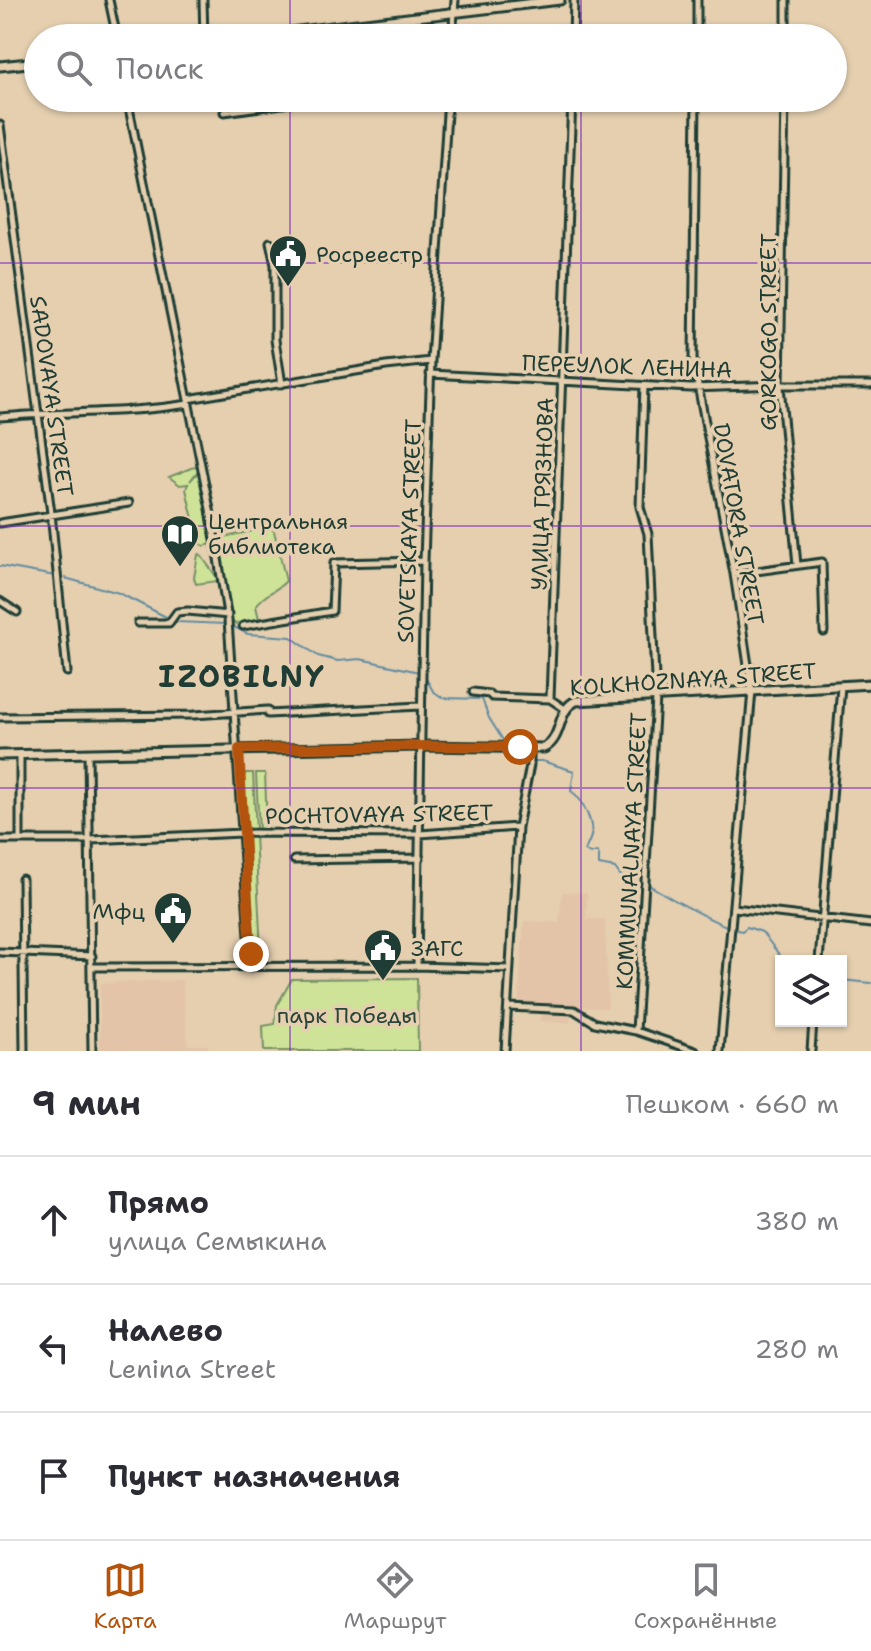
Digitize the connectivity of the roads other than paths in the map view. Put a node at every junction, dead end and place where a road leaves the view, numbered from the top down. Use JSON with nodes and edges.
{"nodes":[{"id":1,"x":109,"y":0,"type":"edge"},
{"id":2,"x":203,"y":0,"type":"edge"},
{"id":3,"x":455,"y":0,"type":"edge"},
{"id":4,"x":560,"y":0,"type":"edge"},
{"id":5,"x":574,"y":0,"type":"edge"},
{"id":6,"x":697,"y":0,"type":"edge"},
{"id":7,"x":786,"y":0,"type":"edge"},
{"id":8,"x":532,"y":2,"type":"edge"},
{"id":9,"x":454,"y":12,"type":"junction"},
{"id":10,"x":114,"y":24,"type":"edge"},
{"id":11,"x":204,"y":24,"type":"edge"},
{"id":12,"x":373,"y":24,"type":"edge"},
{"id":13,"x":453,"y":24,"type":"edge"},
{"id":14,"x":573,"y":24,"type":"edge"},
{"id":15,"x":697,"y":24,"type":"edge"},
{"id":16,"x":786,"y":24,"type":"edge"},
{"id":17,"x":24,"y":63,"type":"edge"},
{"id":18,"x":0,"y":66,"type":"edge"},
{"id":19,"x":130,"y":112,"type":"edge"},
{"id":20,"x":447,"y":112,"type":"edge"},
{"id":21,"x":572,"y":112,"type":"edge"},
{"id":22,"x":696,"y":112,"type":"edge"},
{"id":23,"x":785,"y":112,"type":"edge"},
{"id":24,"x":0,"y":125,"type":"edge"},
{"id":25,"x":270,"y":242,"type":"dead end"},
{"id":26,"x":431,"y":361,"type":"junction"},
{"id":27,"x":430,"y":374,"type":"junction"},
{"id":28,"x":562,"y":381,"type":"junction"},
{"id":29,"x":282,"y":384,"type":"junction"},
{"id":30,"x":871,"y":385,"type":"edge"},
{"id":31,"x":644,"y":386,"type":"junction"},
{"id":32,"x":780,"y":386,"type":"junction"},
{"id":33,"x":697,"y":387,"type":"junction"},
{"id":34,"x":189,"y":402,"type":"junction"},
{"id":35,"x":37,"y":414,"type":"junction"},
{"id":36,"x":0,"y":417,"type":"edge"},
{"id":37,"x":129,"y":503,"type":"dead end"},
{"id":38,"x":51,"y":513,"type":"junction"},
{"id":39,"x":0,"y":523,"type":"edge"},
{"id":40,"x":424,"y":561,"type":"junction"},
{"id":41,"x":797,"y":565,"type":"junction"},
{"id":42,"x":734,"y":574,"type":"junction"},
{"id":43,"x":0,"y":601,"type":"edge"},
{"id":44,"x":17,"y":612,"type":"dead end"},
{"id":45,"x":228,"y":618,"type":"junction"},
{"id":46,"x":138,"y":623,"type":"dead end"},
{"id":47,"x":243,"y":626,"type":"dead end"},
{"id":48,"x":824,"y":632,"type":"dead end"},
{"id":49,"x":67,"y":672,"type":"dead end"},
{"id":50,"x":871,"y":684,"type":"edge"},
{"id":51,"x":841,"y":686,"type":"junction"},
{"id":52,"x":752,"y":691,"type":"junction"},
{"id":53,"x":473,"y":692,"type":"dead end"},
{"id":54,"x":656,"y":698,"type":"junction"},
{"id":55,"x":550,"y":699,"type":"junction"},
{"id":56,"x":420,"y":706,"type":"junction"},
{"id":57,"x":565,"y":709,"type":"junction"},
{"id":58,"x":236,"y":713,"type":"junction"},
{"id":59,"x":0,"y":717,"type":"edge"},
{"id":60,"x":421,"y":746,"type":"junction"},
{"id":61,"x":530,"y":748,"type":"junction"},
{"id":62,"x":239,"y":749,"type":"junction"},
{"id":63,"x":88,"y":753,"type":"junction"},
{"id":64,"x":0,"y":755,"type":"edge"},
{"id":65,"x":20,"y":755,"type":"junction"},
{"id":66,"x":518,"y":827,"type":"junction"},
{"id":67,"x":242,"y":833,"type":"junction"},
{"id":68,"x":420,"y":834,"type":"junction"},
{"id":69,"x":20,"y":839,"type":"junction"},
{"id":70,"x":0,"y":840,"type":"edge"},
{"id":71,"x":91,"y":840,"type":"junction"},
{"id":72,"x":420,"y":858,"type":"junction"},
{"id":73,"x":294,"y":860,"type":"dead end"},
{"id":74,"x":22,"y":879,"type":"dead end"},
{"id":75,"x":734,"y":908,"type":"junction"},
{"id":76,"x":820,"y":919,"type":"junction"},
{"id":77,"x":871,"y":924,"type":"edge"},
{"id":78,"x":0,"y":952,"type":"edge"},
{"id":79,"x":23,"y":953,"type":"junction"},
{"id":80,"x":819,"y":955,"type":"edge"},
{"id":81,"x":92,"y":956,"type":"junction"},
{"id":82,"x":417,"y":966,"type":"junction"},
{"id":83,"x":92,"y":967,"type":"junction"},
{"id":84,"x":251,"y":967,"type":"junction"},
{"id":85,"x":510,"y":969,"type":"junction"},
{"id":86,"x":508,"y":1007,"type":"junction"},
{"id":87,"x":813,"y":1027,"type":"edge"},
{"id":88,"x":636,"y":1031,"type":"junction"},
{"id":89,"x":24,"y":1051,"type":"edge"},
{"id":90,"x":92,"y":1051,"type":"edge"},
{"id":91,"x":505,"y":1051,"type":"edge"},
{"id":92,"x":695,"y":1051,"type":"edge"},
{"id":93,"x":720,"y":1051,"type":"edge"},
{"id":94,"x":811,"y":1051,"type":"edge"}],
"edges":[{"from":1,"to":10,"type":"street"},
{"from":2,"to":11,"type":"street"},
{"from":3,"to":9,"type":"street"},
{"from":4,"to":8,"type":"main road"},
{"from":5,"to":14,"type":"street"},
{"from":6,"to":15,"type":"street"},
{"from":7,"to":16,"type":"street"},
{"from":8,"to":9,"type":"main road"},
{"from":9,"to":12,"type":"main road"},
{"from":9,"to":13,"type":"street"},
{"from":17,"to":18,"type":"main road"},
{"from":19,"to":34,"type":"street"},
{"from":20,"to":26,"type":"street","name":"SOVETSKAYA STREET"},
{"from":21,"to":28,"type":"street","name":"УЛИЦА ГРЯЗНОВА"},
{"from":22,"to":33,"type":"street","name":"DOVATORA STREET"},
{"from":23,"to":32,"type":"street","name":"GORKOGO STREET"},
{"from":24,"to":35,"type":"street","name":"SADOVAYA STREET"},
{"from":25,"to":29,"type":"street"},
{"from":26,"to":27,"type":"street","name":"SOVETSKAYA STREET"},
{"from":26,"to":29,"type":"street"},
{"from":27,"to":28,"type":"street","name":"ПЕРЕУЛОК ЛЕНИНА"},
{"from":27,"to":40,"type":"street","name":"SOVETSKAYA STREET"},
{"from":28,"to":31,"type":"street","name":"ПЕРЕУЛОК ЛЕНИНА"},
{"from":28,"to":55,"type":"street","name":"УЛИЦА ГРЯЗНОВА"},
{"from":29,"to":34,"type":"street"},
{"from":30,"to":32,"type":"street","name":"ПЕРЕУЛОК ЛЕНИНА"},
{"from":31,"to":33,"type":"street","name":"ПЕРЕУЛОК ЛЕНИНА"},
{"from":31,"to":54,"type":"street","name":"KOMMUNALNAYA STREET"},
{"from":32,"to":33,"type":"street","name":"ПЕРЕУЛОК ЛЕНИНА"},
{"from":32,"to":41,"type":"street","name":"GORKOGO STREET"},
{"from":33,"to":42,"type":"street","name":"DOVATORA STREET"},
{"from":34,"to":35,"type":"street"},
{"from":34,"to":45,"type":"street"},
{"from":35,"to":36,"type":"street"},
{"from":35,"to":38,"type":"street","name":"SADOVAYA STREET"},
{"from":37,"to":38,"type":"street"},
{"from":38,"to":39,"type":"street"},
{"from":38,"to":49,"type":"street","name":"SADOVAYA STREET"},
{"from":40,"to":47,"type":"street"},
{"from":40,"to":56,"type":"street","name":"SOVETSKAYA STREET"},
{"from":41,"to":42,"type":"street"},
{"from":41,"to":48,"type":"street"},
{"from":42,"to":52,"type":"street","name":"DOVATORA STREET"},
{"from":43,"to":44,"type":"street"},
{"from":45,"to":46,"type":"street"},
{"from":45,"to":58,"type":"street"},
{"from":50,"to":51,"type":"main road","name":"KOLKHOZNAYA STREET"},
{"from":51,"to":52,"type":"main road","name":"KOLKHOZNAYA STREET"},
{"from":51,"to":76,"type":"street"},
{"from":52,"to":54,"type":"main road","name":"KOLKHOZNAYA STREET"},
{"from":52,"to":75,"type":"street","name":"DOVATORA STREET"},
{"from":53,"to":55,"type":"street","name":"KOLKHOZNAYA STREET"},
{"from":54,"to":57,"type":"main road","name":"KOLKHOZNAYA STREET"},
{"from":54,"to":88,"type":"street","name":"KOMMUNALNAYA STREET"},
{"from":55,"to":57,"type":"street","name":"KOLKHOZNAYA STREET"},
{"from":56,"to":58,"type":"street"},
{"from":56,"to":60,"type":"street","name":"SOVETSKAYA STREET"},
{"from":57,"to":61,"type":"main road"},
{"from":58,"to":59,"type":"street"},
{"from":58,"to":62,"type":"street"},
{"from":60,"to":61,"type":"main road"},
{"from":60,"to":62,"type":"main road"},
{"from":60,"to":68,"type":"street","name":"SOVETSKAYA STREET"},
{"from":61,"to":66,"type":"street"},
{"from":62,"to":63,"type":"main road"},
{"from":62,"to":67,"type":"street"},
{"from":63,"to":65,"type":"main road"},
{"from":63,"to":71,"type":"street"},
{"from":64,"to":65,"type":"main road"},
{"from":65,"to":69,"type":"street"},
{"from":66,"to":68,"type":"street","name":"POCHTOVAYA STREET"},
{"from":66,"to":85,"type":"street"},
{"from":67,"to":68,"type":"street","name":"POCHTOVAYA STREET"},
{"from":67,"to":71,"type":"street","name":"POCHTOVAYA STREET"},
{"from":67,"to":84,"type":"street"},
{"from":68,"to":72,"type":"street","name":"SOVETSKAYA STREET"},
{"from":69,"to":70,"type":"street","name":"POCHTOVAYA STREET"},
{"from":69,"to":71,"type":"street","name":"POCHTOVAYA STREET"},
{"from":71,"to":81,"type":"street"},
{"from":72,"to":73,"type":"street"},
{"from":72,"to":82,"type":"street","name":"SOVETSKAYA STREET"},
{"from":74,"to":79,"type":"street"},
{"from":75,"to":76,"type":"street"},
{"from":75,"to":93,"type":"street","name":"DOVATORA STREET"},
{"from":76,"to":77,"type":"street"},
{"from":76,"to":80,"type":"street"},
{"from":78,"to":79,"type":"street"},
{"from":79,"to":81,"type":"street"},
{"from":79,"to":89,"type":"street"},
{"from":81,"to":83,"type":"street"},
{"from":82,"to":84,"type":"street"},
{"from":82,"to":85,"type":"street"},
{"from":83,"to":84,"type":"street"},
{"from":83,"to":90,"type":"street"},
{"from":85,"to":86,"type":"street"},
{"from":86,"to":88,"type":"street"},
{"from":86,"to":91,"type":"street"},
{"from":87,"to":94,"type":"street"},
{"from":88,"to":92,"type":"street"}]}
